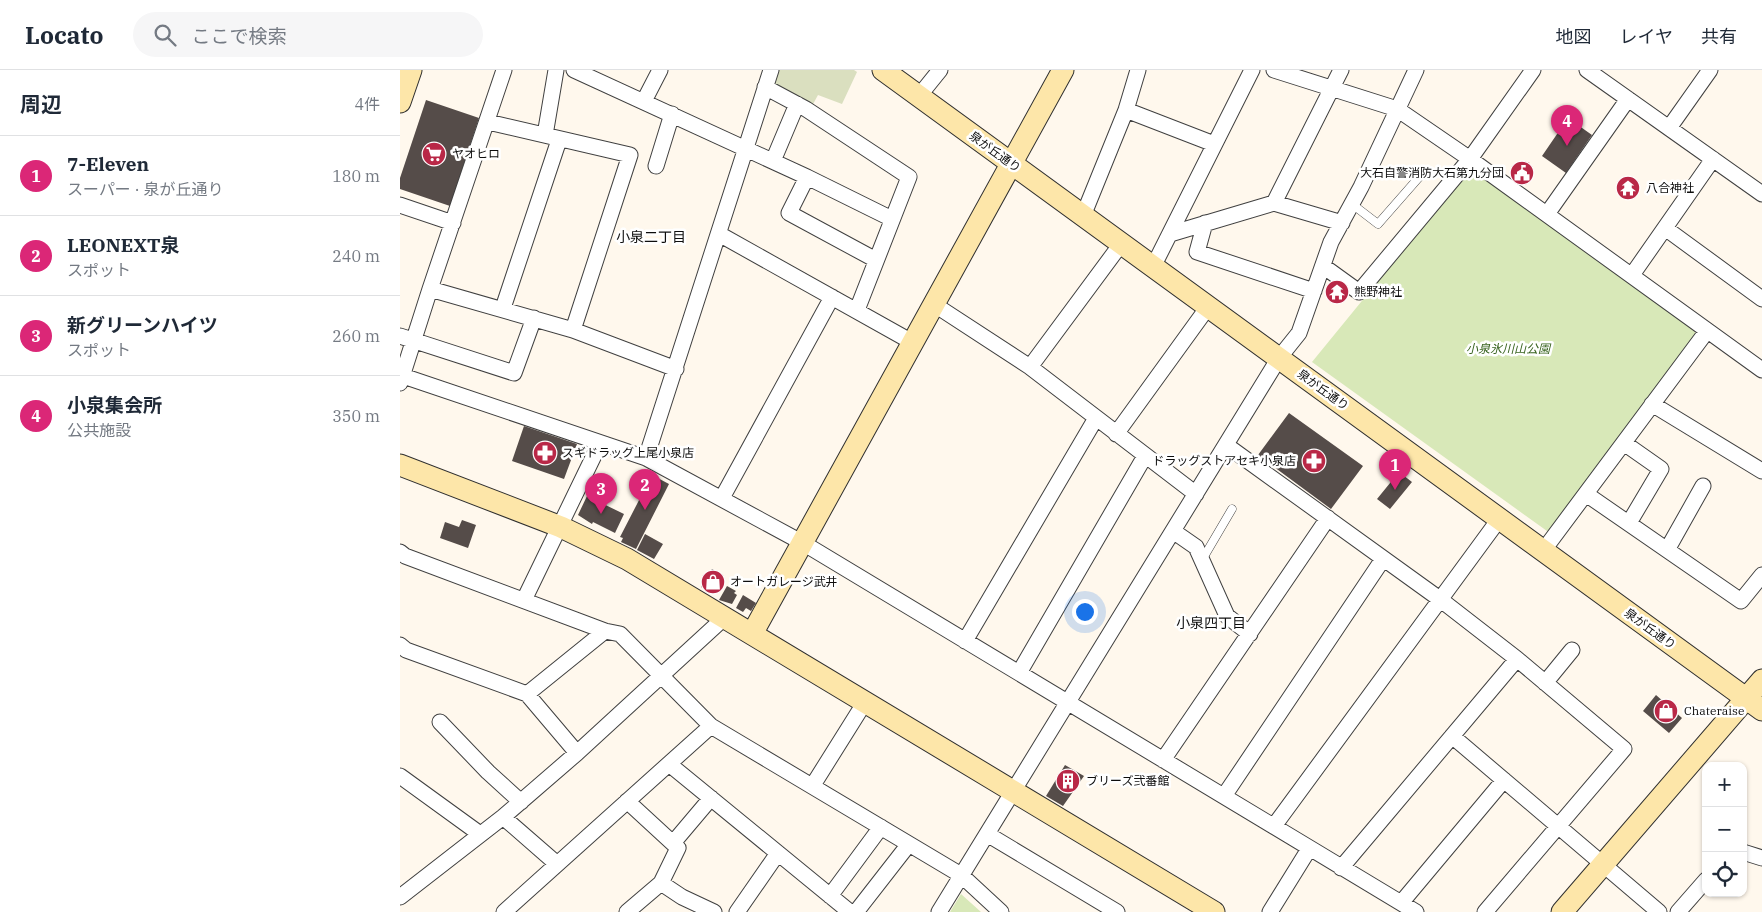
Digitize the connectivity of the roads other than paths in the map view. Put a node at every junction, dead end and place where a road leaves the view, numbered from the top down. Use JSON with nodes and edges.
{"nodes":[{"id":1,"x":411,"y":70,"type":"edge"},
{"id":2,"x":504,"y":70,"type":"edge"},
{"id":3,"x":556,"y":70,"type":"edge"},
{"id":4,"x":660,"y":70,"type":"edge"},
{"id":5,"x":771,"y":70,"type":"edge"},
{"id":6,"x":883,"y":70,"type":"edge"},
{"id":7,"x":940,"y":70,"type":"edge"},
{"id":8,"x":1063,"y":70,"type":"edge"},
{"id":9,"x":1138,"y":70,"type":"edge"},
{"id":10,"x":1252,"y":70,"type":"edge"},
{"id":11,"x":1274,"y":70,"type":"edge"},
{"id":12,"x":1341,"y":70,"type":"edge"},
{"id":13,"x":1416,"y":70,"type":"edge"},
{"id":14,"x":1533,"y":70,"type":"edge"},
{"id":15,"x":1587,"y":70,"type":"edge"},
{"id":16,"x":1710,"y":70,"type":"edge"},
{"id":17,"x":581,"y":71,"type":"edge"},
{"id":18,"x":765,"y":87,"type":"junction"},
{"id":19,"x":1331,"y":88,"type":"junction"},
{"id":20,"x":919,"y":96,"type":"junction"},
{"id":21,"x":1628,"y":99,"type":"junction"},
{"id":22,"x":644,"y":101,"type":"junction"},
{"id":23,"x":400,"y":102,"type":"edge"},
{"id":24,"x":797,"y":104,"type":"junction"},
{"id":25,"x":1397,"y":109,"type":"junction"},
{"id":26,"x":1126,"y":110,"type":"junction"},
{"id":27,"x":672,"y":114,"type":"junction"},
{"id":28,"x":488,"y":122,"type":"junction"},
{"id":29,"x":1669,"y":128,"type":"junction"},
{"id":30,"x":552,"y":138,"type":"junction"},
{"id":31,"x":1214,"y":144,"type":"junction"},
{"id":32,"x":746,"y":149,"type":"junction"},
{"id":33,"x":1470,"y":159,"type":"junction"},
{"id":34,"x":1713,"y":159,"type":"junction"},
{"id":35,"x":773,"y":161,"type":"junction"},
{"id":36,"x":1011,"y":164,"type":"junction"},
{"id":37,"x":656,"y":166,"type":"dead end"},
{"id":38,"x":1420,"y":175,"type":"dead end"},
{"id":39,"x":807,"y":177,"type":"junction"},
{"id":40,"x":1762,"y":194,"type":"edge"},
{"id":41,"x":1274,"y":202,"type":"junction"},
{"id":42,"x":1352,"y":204,"type":"junction"},
{"id":43,"x":400,"y":205,"type":"edge"},
{"id":44,"x":1547,"y":214,"type":"junction"},
{"id":45,"x":1083,"y":216,"type":"junction"},
{"id":46,"x":892,"y":220,"type":"junction"},
{"id":47,"x":453,"y":223,"type":"junction"},
{"id":48,"x":1342,"y":223,"type":"junction"},
{"id":49,"x":1205,"y":224,"type":"junction"},
{"id":50,"x":1665,"y":228,"type":"junction"},
{"id":51,"x":719,"y":234,"type":"junction"},
{"id":52,"x":1170,"y":234,"type":"junction"},
{"id":53,"x":1121,"y":244,"type":"junction"},
{"id":54,"x":876,"y":260,"type":"junction"},
{"id":55,"x":1323,"y":266,"type":"junction"},
{"id":56,"x":1153,"y":267,"type":"junction"},
{"id":57,"x":1632,"y":275,"type":"junction"},
{"id":58,"x":430,"y":289,"type":"junction"},
{"id":59,"x":1314,"y":291,"type":"junction"},
{"id":60,"x":832,"y":297,"type":"junction"},
{"id":61,"x":1762,"y":299,"type":"edge"},
{"id":62,"x":935,"y":305,"type":"junction"},
{"id":63,"x":1208,"y":307,"type":"junction"},
{"id":64,"x":503,"y":308,"type":"junction"},
{"id":65,"x":856,"y":310,"type":"junction"},
{"id":66,"x":534,"y":318,"type":"junction"},
{"id":67,"x":573,"y":330,"type":"junction"},
{"id":68,"x":1707,"y":331,"type":"junction"},
{"id":69,"x":407,"y":338,"type":"edge"},
{"id":70,"x":912,"y":342,"type":"junction"},
{"id":71,"x":1279,"y":358,"type":"junction"},
{"id":72,"x":1030,"y":367,"type":"junction"},
{"id":73,"x":676,"y":369,"type":"junction"},
{"id":74,"x":1762,"y":370,"type":"edge"},
{"id":75,"x":401,"y":380,"type":"edge"},
{"id":76,"x":1652,"y":404,"type":"junction"},
{"id":77,"x":1096,"y":418,"type":"junction"},
{"id":78,"x":1116,"y":434,"type":"junction"},
{"id":79,"x":600,"y":443,"type":"junction"},
{"id":80,"x":1624,"y":443,"type":"junction"},
{"id":81,"x":1226,"y":445,"type":"junction"},
{"id":82,"x":1145,"y":456,"type":"junction"},
{"id":83,"x":646,"y":458,"type":"junction"},
{"id":84,"x":400,"y":465,"type":"edge"},
{"id":85,"x":1762,"y":471,"type":"edge"},
{"id":86,"x":1703,"y":486,"type":"dead end"},
{"id":87,"x":1196,"y":494,"type":"junction"},
{"id":88,"x":1586,"y":494,"type":"junction"},
{"id":89,"x":722,"y":498,"type":"junction"},
{"id":90,"x":1232,"y":509,"type":"dead end"},
{"id":91,"x":1328,"y":518,"type":"junction"},
{"id":92,"x":1500,"y":518,"type":"junction"},
{"id":93,"x":1629,"y":523,"type":"junction"},
{"id":94,"x":561,"y":527,"type":"junction"},
{"id":95,"x":1173,"y":531,"type":"junction"},
{"id":96,"x":803,"y":543,"type":"junction"},
{"id":97,"x":1668,"y":550,"type":"junction"},
{"id":98,"x":1544,"y":551,"type":"junction"},
{"id":99,"x":400,"y":552,"type":"edge"},
{"id":100,"x":1383,"y":559,"type":"junction"},
{"id":101,"x":1202,"y":560,"type":"junction"},
{"id":102,"x":1762,"y":575,"type":"edge"},
{"id":103,"x":524,"y":600,"type":"junction"},
{"id":104,"x":1441,"y":600,"type":"junction"},
{"id":105,"x":724,"y":618,"type":"junction"},
{"id":106,"x":605,"y":631,"type":"junction"},
{"id":107,"x":752,"y":634,"type":"junction"},
{"id":108,"x":1250,"y":634,"type":"junction"},
{"id":109,"x":965,"y":641,"type":"junction"},
{"id":110,"x":1572,"y":650,"type":"dead end"},
{"id":111,"x":402,"y":651,"type":"edge"},
{"id":112,"x":1517,"y":659,"type":"junction"},
{"id":113,"x":1019,"y":673,"type":"junction"},
{"id":114,"x":661,"y":677,"type":"junction"},
{"id":115,"x":1762,"y":680,"type":"edge"},
{"id":116,"x":1545,"y":683,"type":"junction"},
{"id":117,"x":527,"y":694,"type":"junction"},
{"id":118,"x":865,"y":702,"type":"junction"},
{"id":119,"x":1068,"y":702,"type":"junction"},
{"id":120,"x":1754,"y":704,"type":"edge"},
{"id":121,"x":440,"y":722,"type":"dead end"},
{"id":122,"x":711,"y":726,"type":"junction"},
{"id":123,"x":1452,"y":736,"type":"junction"},
{"id":124,"x":577,"y":754,"type":"junction"},
{"id":125,"x":1163,"y":760,"type":"junction"},
{"id":126,"x":669,"y":764,"type":"junction"},
{"id":127,"x":400,"y":776,"type":"edge"},
{"id":128,"x":1504,"y":780,"type":"junction"},
{"id":129,"x":813,"y":785,"type":"junction"},
{"id":130,"x":1013,"y":792,"type":"junction"},
{"id":131,"x":1224,"y":796,"type":"junction"},
{"id":132,"x":711,"y":798,"type":"junction"},
{"id":133,"x":521,"y":802,"type":"junction"},
{"id":134,"x":627,"y":802,"type":"junction"},
{"id":135,"x":503,"y":817,"type":"junction"},
{"id":136,"x":1274,"y":826,"type":"junction"},
{"id":137,"x":1559,"y":826,"type":"junction"},
{"id":138,"x":881,"y":827,"type":"junction"},
{"id":139,"x":480,"y":834,"type":"junction"},
{"id":140,"x":987,"y":834,"type":"junction"},
{"id":141,"x":673,"y":843,"type":"junction"},
{"id":142,"x":909,"y":844,"type":"junction"},
{"id":143,"x":1310,"y":849,"type":"junction"},
{"id":144,"x":778,"y":853,"type":"junction"},
{"id":145,"x":1747,"y":853,"type":"edge"},
{"id":146,"x":1762,"y":858,"type":"edge"},
{"id":147,"x":556,"y":864,"type":"junction"},
{"id":148,"x":1604,"y":865,"type":"junction"},
{"id":149,"x":1341,"y":868,"type":"junction"},
{"id":150,"x":962,"y":875,"type":"junction"},
{"id":151,"x":661,"y":883,"type":"junction"},
{"id":152,"x":1702,"y":885,"type":"edge"},
{"id":153,"x":830,"y":896,"type":"junction"},
{"id":154,"x":400,"y":897,"type":"edge"},
{"id":155,"x":1401,"y":903,"type":"junction"},
{"id":156,"x":521,"y":907,"type":"edge"},
{"id":157,"x":1204,"y":910,"type":"edge"},
{"id":158,"x":504,"y":912,"type":"edge"},
{"id":159,"x":627,"y":912,"type":"edge"},
{"id":160,"x":714,"y":912,"type":"edge"},
{"id":161,"x":737,"y":912,"type":"edge"},
{"id":162,"x":850,"y":912,"type":"edge"},
{"id":163,"x":856,"y":912,"type":"edge"},
{"id":164,"x":939,"y":912,"type":"edge"},
{"id":165,"x":1001,"y":912,"type":"edge"},
{"id":166,"x":1117,"y":912,"type":"edge"},
{"id":167,"x":1270,"y":912,"type":"edge"},
{"id":168,"x":1416,"y":912,"type":"edge"},
{"id":169,"x":1485,"y":912,"type":"edge"},
{"id":170,"x":1562,"y":912,"type":"edge"},
{"id":171,"x":1659,"y":912,"type":"edge"},
{"id":172,"x":1678,"y":912,"type":"edge"}],
"edges":[{"from":1,"to":23,"type":"street"},
{"from":2,"to":28,"type":"street"},
{"from":3,"to":30,"type":"street"},
{"from":4,"to":22,"type":"street"},
{"from":5,"to":18,"type":"street"},
{"from":6,"to":20,"type":"street","name":"泉が丘通り"},
{"from":7,"to":20,"type":"street"},
{"from":8,"to":36,"type":"street"},
{"from":9,"to":26,"type":"street"},
{"from":10,"to":31,"type":"street"},
{"from":11,"to":19,"type":"street"},
{"from":12,"to":19,"type":"street"},
{"from":13,"to":25,"type":"street"},
{"from":14,"to":33,"type":"street"},
{"from":15,"to":21,"type":"street"},
{"from":16,"to":29,"type":"street"},
{"from":17,"to":22,"type":"street"},
{"from":18,"to":24,"type":"street"},
{"from":18,"to":32,"type":"street"},
{"from":19,"to":25,"type":"street"},
{"from":19,"to":41,"type":"street"},
{"from":20,"to":36,"type":"street","name":"泉が丘通り"},
{"from":21,"to":29,"type":"street"},
{"from":21,"to":44,"type":"street"},
{"from":22,"to":27,"type":"street"},
{"from":24,"to":35,"type":"street"},
{"from":24,"to":46,"type":"street"},
{"from":25,"to":33,"type":"street"},
{"from":25,"to":42,"type":"street"},
{"from":26,"to":31,"type":"street"},
{"from":26,"to":45,"type":"street"},
{"from":27,"to":32,"type":"street"},
{"from":27,"to":37,"type":"street"},
{"from":28,"to":30,"type":"street"},
{"from":28,"to":47,"type":"street"},
{"from":29,"to":34,"type":"street"},
{"from":30,"to":64,"type":"street"},
{"from":30,"to":67,"type":"street"},
{"from":31,"to":52,"type":"street"},
{"from":32,"to":35,"type":"street"},
{"from":32,"to":51,"type":"street"},
{"from":33,"to":44,"type":"street"},
{"from":33,"to":55,"type":"street"},
{"from":34,"to":40,"type":"street"},
{"from":34,"to":50,"type":"street"},
{"from":35,"to":39,"type":"street"},
{"from":36,"to":45,"type":"street","name":"泉が丘通り"},
{"from":36,"to":62,"type":"street"},
{"from":38,"to":42,"type":"lane"},
{"from":39,"to":46,"type":"street"},
{"from":39,"to":54,"type":"street"},
{"from":41,"to":48,"type":"street"},
{"from":41,"to":49,"type":"street"},
{"from":42,"to":48,"type":"street"},
{"from":43,"to":47,"type":"street"},
{"from":44,"to":57,"type":"street"},
{"from":45,"to":53,"type":"street","name":"泉が丘通り"},
{"from":46,"to":54,"type":"street"},
{"from":47,"to":58,"type":"street"},
{"from":48,"to":55,"type":"street"},
{"from":49,"to":52,"type":"street"},
{"from":49,"to":59,"type":"street"},
{"from":50,"to":57,"type":"street"},
{"from":50,"to":61,"type":"street"},
{"from":51,"to":60,"type":"street"},
{"from":51,"to":73,"type":"street"},
{"from":52,"to":56,"type":"street"},
{"from":53,"to":56,"type":"street","name":"泉が丘通り"},
{"from":53,"to":72,"type":"street"},
{"from":54,"to":65,"type":"street"},
{"from":55,"to":59,"type":"street"},
{"from":56,"to":63,"type":"street","name":"泉が丘通り"},
{"from":57,"to":68,"type":"street"},
{"from":58,"to":64,"type":"street"},
{"from":58,"to":69,"type":"street"},
{"from":59,"to":71,"type":"street"},
{"from":60,"to":65,"type":"street"},
{"from":60,"to":89,"type":"street"},
{"from":62,"to":70,"type":"street"},
{"from":62,"to":72,"type":"street"},
{"from":63,"to":71,"type":"street","name":"泉が丘通り"},
{"from":63,"to":78,"type":"street"},
{"from":64,"to":66,"type":"street"},
{"from":65,"to":70,"type":"street"},
{"from":66,"to":67,"type":"street"},
{"from":66,"to":69,"type":"street"},
{"from":67,"to":73,"type":"street"},
{"from":68,"to":74,"type":"street"},
{"from":68,"to":76,"type":"street"},
{"from":69,"to":75,"type":"street"},
{"from":70,"to":96,"type":"street"},
{"from":71,"to":81,"type":"street"},
{"from":71,"to":92,"type":"street","name":"泉が丘通り"},
{"from":72,"to":77,"type":"street"},
{"from":73,"to":83,"type":"street"},
{"from":75,"to":79,"type":"street"},
{"from":76,"to":80,"type":"street"},
{"from":76,"to":85,"type":"street"},
{"from":77,"to":78,"type":"street"},
{"from":77,"to":109,"type":"street"},
{"from":78,"to":82,"type":"street"},
{"from":79,"to":83,"type":"street"},
{"from":79,"to":94,"type":"street"},
{"from":80,"to":88,"type":"street"},
{"from":80,"to":93,"type":"street"},
{"from":81,"to":87,"type":"street"},
{"from":81,"to":91,"type":"street"},
{"from":82,"to":87,"type":"street"},
{"from":82,"to":113,"type":"street"},
{"from":83,"to":89,"type":"street"},
{"from":84,"to":94,"type":"street"},
{"from":86,"to":97,"type":"street"},
{"from":87,"to":95,"type":"street"},
{"from":88,"to":93,"type":"street"},
{"from":88,"to":98,"type":"street"},
{"from":89,"to":96,"type":"street"},
{"from":90,"to":101,"type":"lane"},
{"from":91,"to":100,"type":"street"},
{"from":91,"to":108,"type":"street"},
{"from":92,"to":98,"type":"street","name":"泉が丘通り"},
{"from":92,"to":104,"type":"street"},
{"from":93,"to":97,"type":"street"},
{"from":94,"to":103,"type":"street"},
{"from":94,"to":105,"type":"street"},
{"from":95,"to":101,"type":"street"},
{"from":95,"to":119,"type":"street"},
{"from":96,"to":107,"type":"street"},
{"from":96,"to":109,"type":"street"},
{"from":97,"to":102,"type":"street"},
{"from":98,"to":120,"type":"street","name":"泉が丘通り"},
{"from":99,"to":103,"type":"street"},
{"from":100,"to":104,"type":"street"},
{"from":100,"to":131,"type":"street"},
{"from":101,"to":108,"type":"street"},
{"from":103,"to":106,"type":"street"},
{"from":104,"to":112,"type":"street"},
{"from":104,"to":136,"type":"street"},
{"from":105,"to":107,"type":"street"},
{"from":105,"to":114,"type":"street"},
{"from":106,"to":114,"type":"street"},
{"from":106,"to":117,"type":"street"},
{"from":107,"to":118,"type":"street"},
{"from":108,"to":125,"type":"street"},
{"from":109,"to":113,"type":"street"},
{"from":110,"to":116,"type":"street"},
{"from":111,"to":117,"type":"street"},
{"from":112,"to":116,"type":"street"},
{"from":112,"to":123,"type":"street"},
{"from":113,"to":119,"type":"street"},
{"from":114,"to":122,"type":"street"},
{"from":114,"to":124,"type":"street"},
{"from":115,"to":120,"type":"street"},
{"from":116,"to":137,"type":"street"},
{"from":117,"to":124,"type":"street"},
{"from":118,"to":129,"type":"street"},
{"from":118,"to":130,"type":"street"},
{"from":119,"to":125,"type":"street"},
{"from":119,"to":130,"type":"street"},
{"from":120,"to":148,"type":"street"},
{"from":121,"to":133,"type":"street"},
{"from":122,"to":126,"type":"street"},
{"from":122,"to":129,"type":"street"},
{"from":123,"to":128,"type":"street"},
{"from":123,"to":149,"type":"street"},
{"from":124,"to":133,"type":"street"},
{"from":125,"to":131,"type":"street"},
{"from":126,"to":132,"type":"street"},
{"from":126,"to":134,"type":"street"},
{"from":127,"to":139,"type":"street"},
{"from":128,"to":137,"type":"street"},
{"from":128,"to":155,"type":"street"},
{"from":129,"to":138,"type":"street"},
{"from":130,"to":140,"type":"street"},
{"from":130,"to":157,"type":"street"},
{"from":131,"to":136,"type":"street"},
{"from":132,"to":141,"type":"street"},
{"from":132,"to":144,"type":"street"},
{"from":133,"to":135,"type":"street"},
{"from":134,"to":141,"type":"street"},
{"from":134,"to":147,"type":"street"},
{"from":135,"to":139,"type":"street"},
{"from":135,"to":147,"type":"street"},
{"from":136,"to":143,"type":"street"},
{"from":137,"to":148,"type":"street"},
{"from":137,"to":169,"type":"street"},
{"from":138,"to":142,"type":"street"},
{"from":138,"to":153,"type":"street"},
{"from":139,"to":154,"type":"street"},
{"from":140,"to":150,"type":"street"},
{"from":140,"to":166,"type":"street"},
{"from":141,"to":151,"type":"street"},
{"from":142,"to":150,"type":"street"},
{"from":142,"to":163,"type":"street"},
{"from":143,"to":149,"type":"street"},
{"from":143,"to":167,"type":"street"},
{"from":144,"to":153,"type":"street"},
{"from":144,"to":161,"type":"street"},
{"from":145,"to":146,"type":"street"},
{"from":147,"to":156,"type":"street"},
{"from":148,"to":170,"type":"street"},
{"from":148,"to":171,"type":"street"},
{"from":149,"to":155,"type":"street"},
{"from":150,"to":164,"type":"street"},
{"from":150,"to":165,"type":"street"},
{"from":151,"to":159,"type":"street"},
{"from":151,"to":160,"type":"street"},
{"from":152,"to":172,"type":"street"},
{"from":153,"to":162,"type":"street"},
{"from":155,"to":168,"type":"street"},
{"from":156,"to":158,"type":"street"}]}
